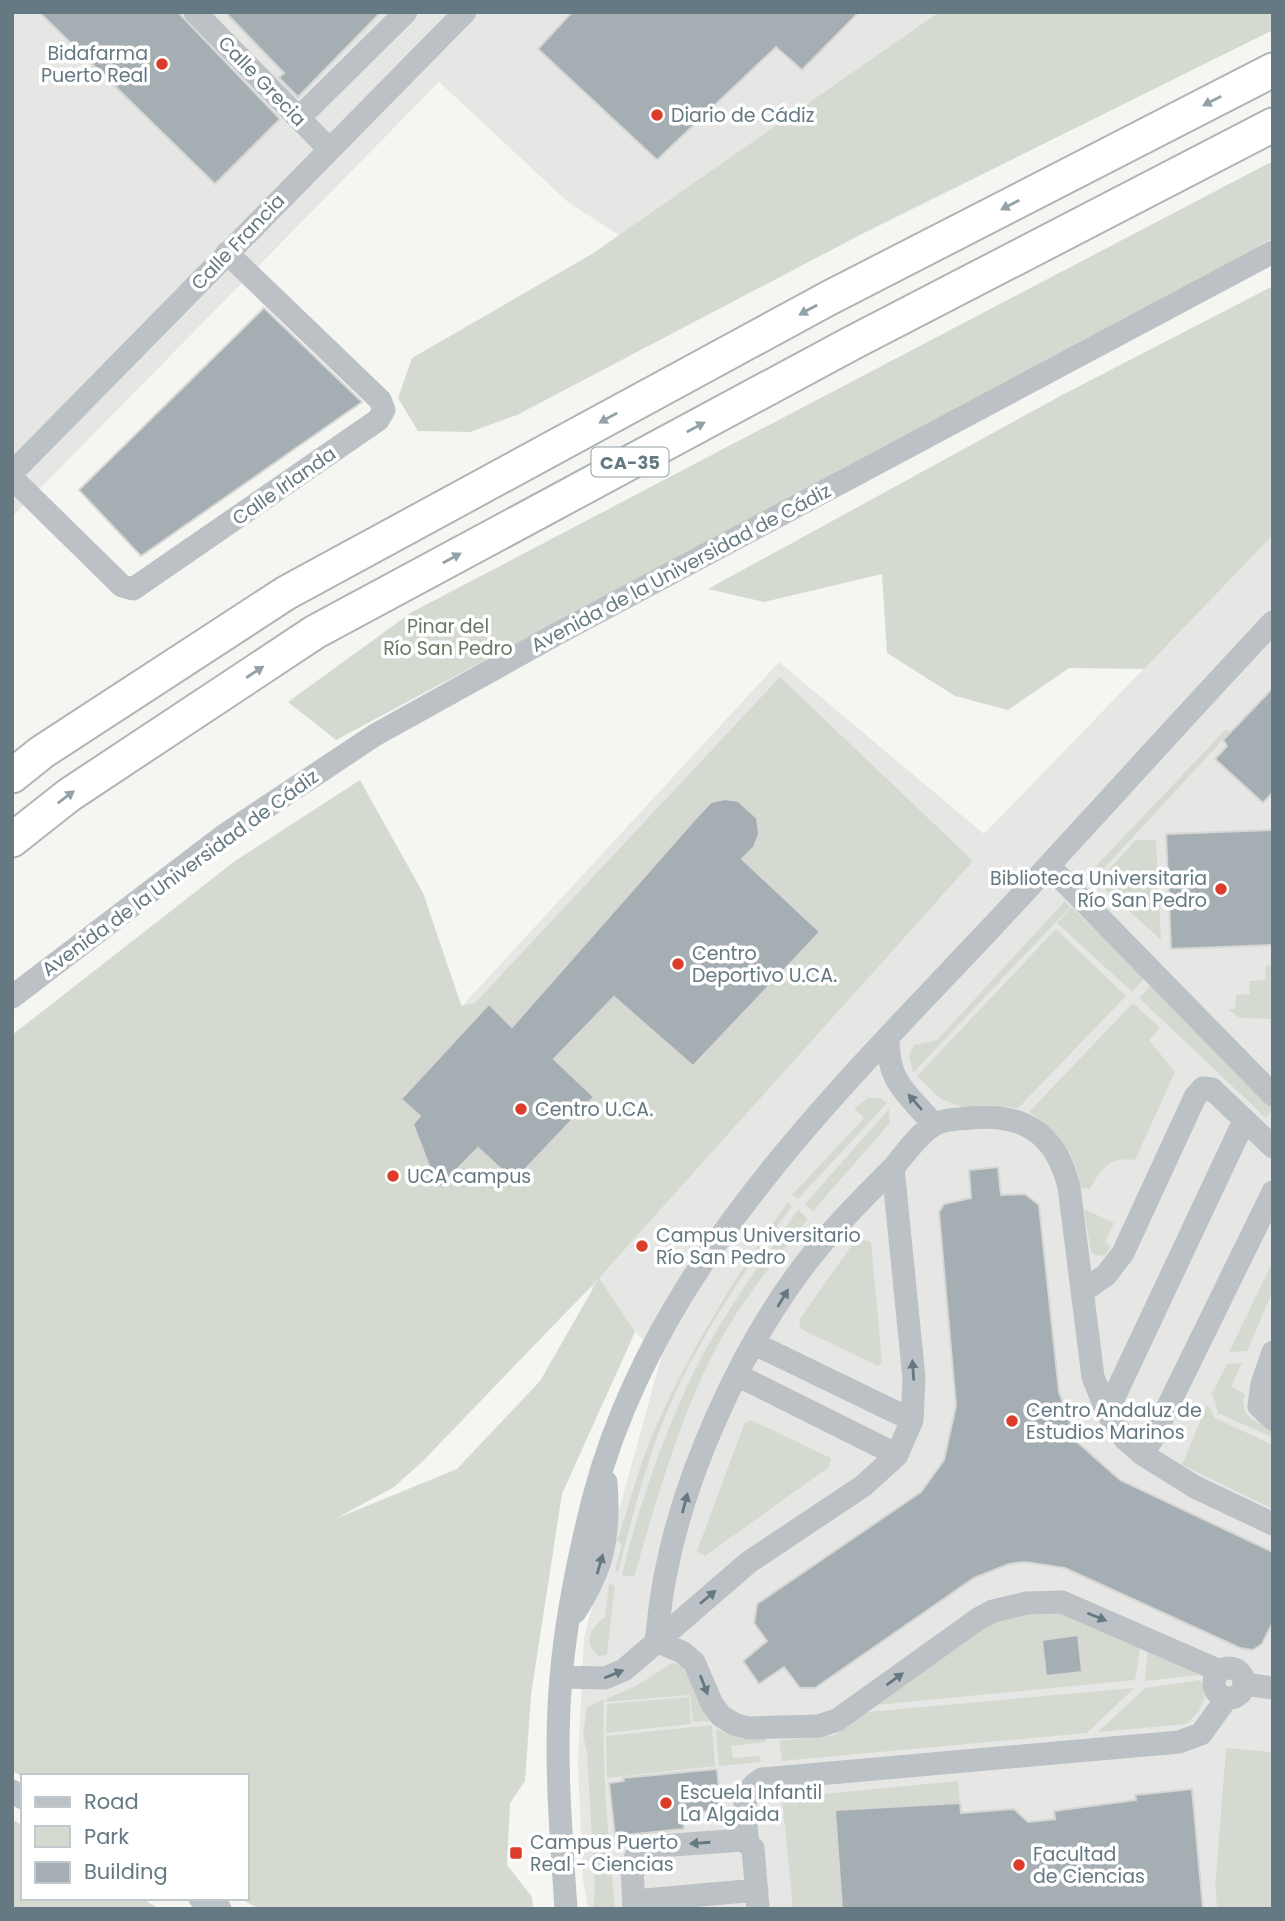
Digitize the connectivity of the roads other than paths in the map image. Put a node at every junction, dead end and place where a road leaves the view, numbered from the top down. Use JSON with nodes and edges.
{"nodes":[{"id":1,"x":195,"y":12,"type":"edge"},
{"id":2,"x":406,"y":12,"type":"edge"},
{"id":3,"x":465,"y":12,"type":"edge"},
{"id":4,"x":1273,"y":69,"type":"edge"},
{"id":5,"x":299,"y":118,"type":"junction"},
{"id":6,"x":1273,"y":125,"type":"edge"},
{"id":7,"x":329,"y":149,"type":"junction"},
{"id":8,"x":226,"y":253,"type":"junction"},
{"id":9,"x":1273,"y":253,"type":"edge"},
{"id":10,"x":12,"y":475,"type":"edge"},
{"id":11,"x":1272,"y":624,"type":"edge"},
{"id":12,"x":12,"y":776,"type":"edge"},
{"id":13,"x":12,"y":840,"type":"edge"},
{"id":14,"x":1048,"y":866,"type":"junction"},
{"id":15,"x":12,"y":997,"type":"edge"},
{"id":16,"x":888,"y":1038,"type":"junction"},
{"id":17,"x":852,"y":1078,"type":"junction"},
{"id":18,"x":895,"y":1082,"type":"junction"},
{"id":19,"x":1273,"y":1095,"type":"edge"},
{"id":20,"x":1244,"y":1121,"type":"junction"},
{"id":21,"x":934,"y":1125,"type":"junction"},
{"id":22,"x":1270,"y":1136,"type":"edge"},
{"id":23,"x":893,"y":1168,"type":"junction"},
{"id":24,"x":1273,"y":1192,"type":"edge"},
{"id":25,"x":1083,"y":1291,"type":"junction"},
{"id":26,"x":755,"y":1344,"type":"junction"},
{"id":27,"x":1273,"y":1352,"type":"edge"},
{"id":28,"x":739,"y":1376,"type":"junction"},
{"id":29,"x":1107,"y":1412,"type":"junction"},
{"id":30,"x":1273,"y":1419,"type":"edge"},
{"id":31,"x":912,"y":1420,"type":"junction"},
{"id":32,"x":897,"y":1454,"type":"junction"},
{"id":33,"x":1142,"y":1454,"type":"junction"},
{"id":34,"x":1273,"y":1524,"type":"edge"},
{"id":35,"x":656,"y":1641,"type":"junction"},
{"id":36,"x":561,"y":1677,"type":"junction"},
{"id":37,"x":1273,"y":1688,"type":"edge"},
{"id":38,"x":1236,"y":1691,"type":"junction"},
{"id":39,"x":748,"y":1844,"type":"junction"},
{"id":40,"x":758,"y":1899,"type":"edge"},
{"id":41,"x":204,"y":1900,"type":"edge"},
{"id":42,"x":634,"y":1905,"type":"edge"},
{"id":43,"x":220,"y":1909,"type":"edge"},
{"id":44,"x":566,"y":1909,"type":"edge"}],
"edges":[{"from":1,"to":5,"type":"street","name":"Calle Grecia"},
{"from":2,"to":5,"type":"street"},
{"from":3,"to":7,"type":"street","name":"Calle Francia"},
{"from":4,"to":12,"type":"highway","number":"CA-35","one_way":true},
{"from":5,"to":7,"type":"street","name":"Calle Grecia"},
{"from":13,"to":6,"type":"highway","number":"CA-35","one_way":true},
{"from":7,"to":8,"type":"street","name":"Calle Francia"},
{"from":8,"to":10,"type":"street","name":"Calle Francia"},
{"from":8,"to":10,"type":"street","name":"Calle Irlanda"},
{"from":9,"to":15,"type":"street","name":"Avenida de la Universidad de Cádiz"},
{"from":11,"to":14,"type":"street"},
{"from":14,"to":16,"type":"street"},
{"from":14,"to":19,"type":"street"},
{"from":16,"to":17,"type":"street"},
{"from":16,"to":18,"type":"street"},
{"from":17,"to":18,"type":"street"},
{"from":17,"to":36,"type":"street"},
{"from":21,"to":18,"type":"street","one_way":true},
{"from":20,"to":22,"type":"street"},
{"from":20,"to":25,"type":"street"},
{"from":20,"to":29,"type":"street"},
{"from":21,"to":23,"type":"street"},
{"from":21,"to":25,"type":"street"},
{"from":26,"to":23,"type":"street","one_way":true},
{"from":31,"to":23,"type":"street","one_way":true},
{"from":24,"to":33,"type":"street"},
{"from":25,"to":29,"type":"street"},
{"from":26,"to":28,"type":"street"},
{"from":26,"to":31,"type":"street"},
{"from":27,"to":30,"type":"street"},
{"from":28,"to":32,"type":"street"},
{"from":35,"to":28,"type":"street","one_way":true},
{"from":29,"to":33,"type":"street"},
{"from":31,"to":32,"type":"street"},
{"from":35,"to":32,"type":"street","one_way":true},
{"from":33,"to":34,"type":"street"},
{"from":36,"to":35,"type":"street","one_way":true},
{"from":35,"to":38,"type":"street","one_way":true},
{"from":36,"to":44,"type":"street"},
{"from":37,"to":38,"type":"street"},
{"from":38,"to":39,"type":"street"},
{"from":39,"to":40,"type":"street"},
{"from":39,"to":42,"type":"street","one_way":true},
{"from":40,"to":42,"type":"street"},
{"from":41,"to":43,"type":"street"}]}
